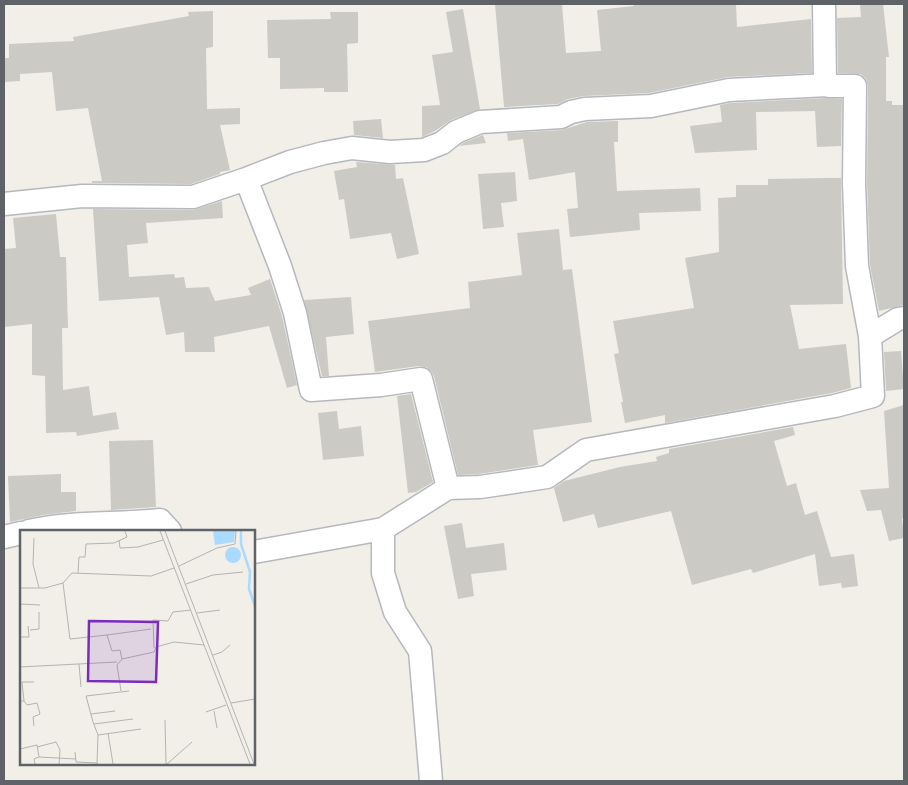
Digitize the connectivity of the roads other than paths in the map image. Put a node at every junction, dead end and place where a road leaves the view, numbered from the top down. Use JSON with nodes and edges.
{"nodes":[{"id":1,"x":824,"y":4,"type":"edge"},
{"id":2,"x":828,"y":85,"type":"junction"},
{"id":3,"x":246,"y":179,"type":"junction"},
{"id":4,"x":4,"y":204,"type":"edge"},
{"id":5,"x":904,"y":318,"type":"edge"},
{"id":6,"x":870,"y":336,"type":"junction"},
{"id":7,"x":448,"y":488,"type":"junction"},
{"id":8,"x":383,"y":529,"type":"junction"},
{"id":9,"x":38,"y":530,"type":"edge"},
{"id":10,"x":169,"y":530,"type":"edge"},
{"id":11,"x":20,"y":533,"type":"edge"},
{"id":12,"x":4,"y":537,"type":"edge"},
{"id":13,"x":255,"y":552,"type":"edge"},
{"id":14,"x":432,"y":781,"type":"edge"}],
"edges":[{"from":1,"to":2,"type":"street"},
{"from":2,"to":3,"type":"street"},
{"from":2,"to":6,"type":"street"},
{"from":3,"to":4,"type":"street"},
{"from":3,"to":7,"type":"street"},
{"from":5,"to":6,"type":"street"},
{"from":6,"to":7,"type":"street"},
{"from":7,"to":8,"type":"street"},
{"from":8,"to":13,"type":"street"},
{"from":8,"to":14,"type":"street"},
{"from":9,"to":10,"type":"street"},
{"from":11,"to":12,"type":"street"}]}
